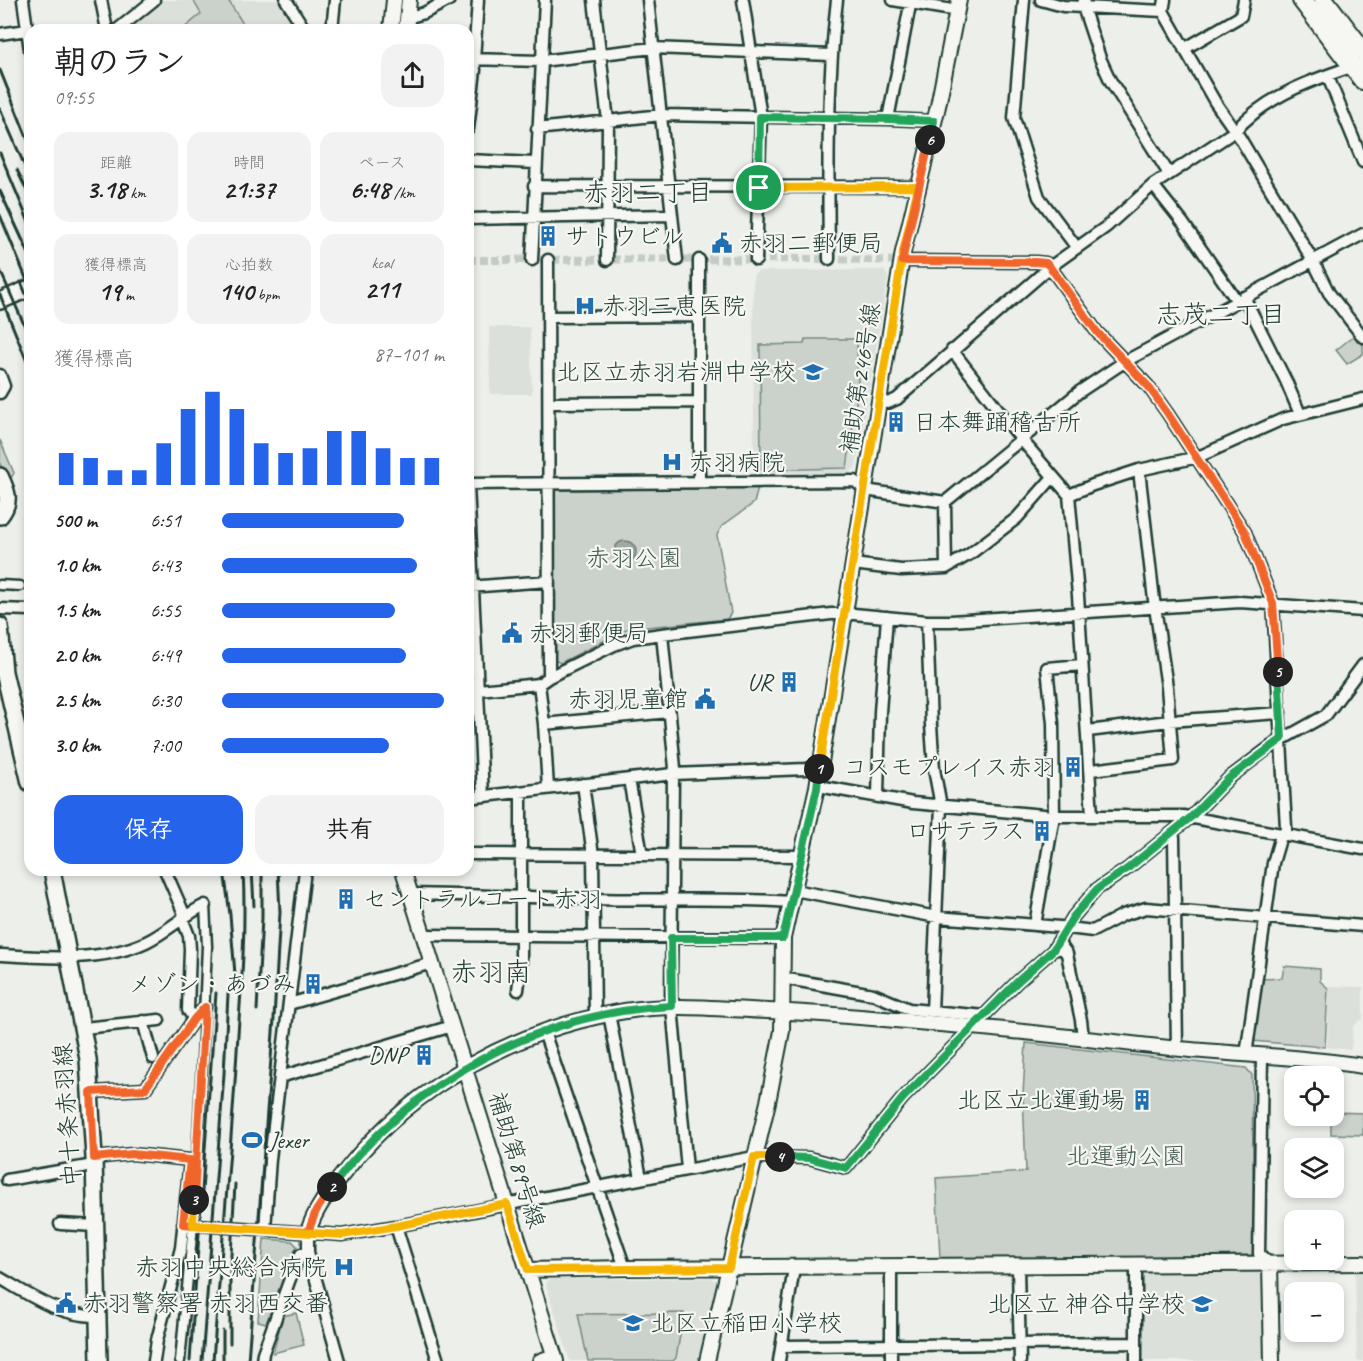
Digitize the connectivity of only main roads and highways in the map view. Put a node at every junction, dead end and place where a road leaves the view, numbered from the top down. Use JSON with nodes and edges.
{"nodes":[{"id":1,"x":1302,"y":0,"type":"edge"},
{"id":2,"x":1323,"y":0,"type":"edge"},
{"id":3,"x":1360,"y":55,"type":"edge"},
{"id":4,"x":24,"y":291,"type":"edge"},
{"id":5,"x":0,"y":301,"type":"edge"},
{"id":6,"x":0,"y":476,"type":"edge"},
{"id":7,"x":0,"y":516,"type":"edge"},
{"id":8,"x":0,"y":626,"type":"edge"},
{"id":9,"x":24,"y":744,"type":"edge"},
{"id":10,"x":53,"y":876,"type":"edge"},
{"id":11,"x":99,"y":1361,"type":"edge"}],
"edges":[{"from":1,"to":3,"type":"highway"},
{"from":2,"to":3,"type":"highway"},
{"from":4,"to":5,"type":"main road"},
{"from":6,"to":7,"type":"main road"},
{"from":8,"to":9,"type":"main road"},
{"from":10,"to":11,"type":"main road","name":"中十条赤羽線"}]}
